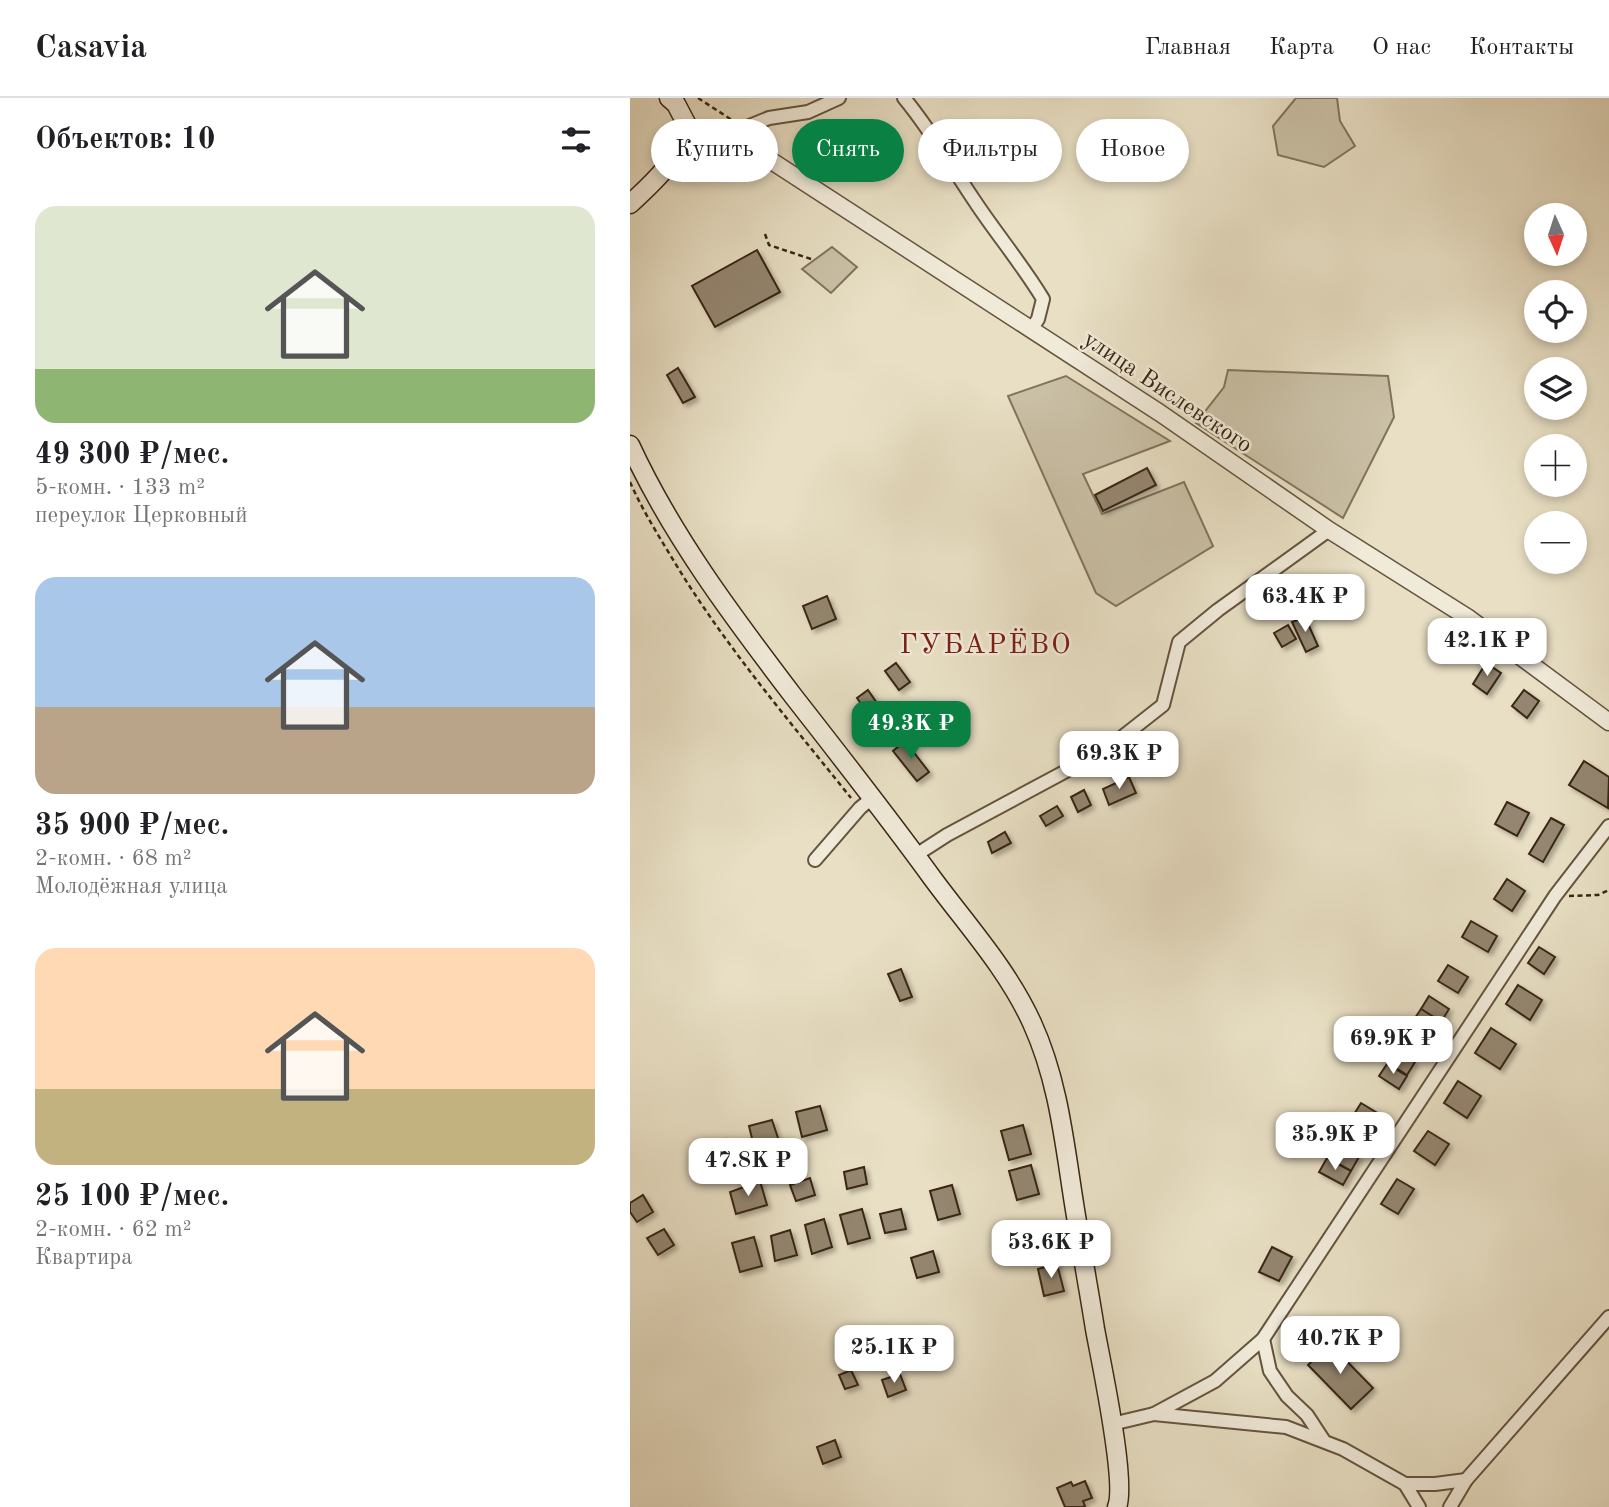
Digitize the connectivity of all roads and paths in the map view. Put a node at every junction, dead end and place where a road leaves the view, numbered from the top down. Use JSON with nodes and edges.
{"nodes":[{"id":1,"x":669,"y":98,"type":"edge"},
{"id":2,"x":839,"y":98,"type":"edge"},
{"id":3,"x":904,"y":98,"type":"edge"},
{"id":4,"x":684,"y":119,"type":"edge"},
{"id":5,"x":767,"y":119,"type":"edge"},
{"id":6,"x":778,"y":165,"type":"edge"},
{"id":7,"x":652,"y":182,"type":"edge"},
{"id":8,"x":630,"y":204,"type":"edge"},
{"id":9,"x":765,"y":234,"type":"dead end"},
{"id":10,"x":814,"y":260,"type":"dead end"},
{"id":11,"x":1031,"y":330,"type":"junction"},
{"id":12,"x":630,"y":445,"type":"edge"},
{"id":13,"x":630,"y":482,"type":"edge"},
{"id":14,"x":1329,"y":530,"type":"junction"},
{"id":15,"x":1609,"y":722,"type":"edge"},
{"id":16,"x":866,"y":803,"type":"junction"},
{"id":17,"x":1609,"y":826,"type":"edge"},
{"id":18,"x":916,"y":855,"type":"junction"},
{"id":19,"x":815,"y":860,"type":"dead end"},
{"id":20,"x":1609,"y":890,"type":"edge"},
{"id":21,"x":1555,"y":896,"type":"junction"},
{"id":22,"x":1609,"y":1317,"type":"edge"},
{"id":23,"x":1263,"y":1339,"type":"junction"},
{"id":24,"x":1154,"y":1414,"type":"junction"},
{"id":25,"x":1112,"y":1424,"type":"junction"},
{"id":26,"x":1325,"y":1441,"type":"junction"},
{"id":27,"x":1466,"y":1480,"type":"junction"},
{"id":28,"x":1405,"y":1484,"type":"junction"},
{"id":29,"x":1117,"y":1507,"type":"edge"},
{"id":30,"x":1419,"y":1507,"type":"edge"},
{"id":31,"x":1450,"y":1507,"type":"edge"}],
"edges":[{"from":1,"to":4,"type":"main road"},
{"from":2,"to":5,"type":"street"},
{"from":3,"to":11,"type":"street"},
{"from":6,"to":11,"type":"street","name":"улица Вислевского"},
{"from":7,"to":8,"type":"main road"},
{"from":9,"to":10,"type":"path"},
{"from":11,"to":14,"type":"street","name":"улица Вислевского"},
{"from":12,"to":16,"type":"main road"},
{"from":13,"to":16,"type":"path"},
{"from":14,"to":15,"type":"street","name":"улица Вислевского"},
{"from":14,"to":18,"type":"street"},
{"from":16,"to":18,"type":"main road"},
{"from":16,"to":19,"type":"street"},
{"from":17,"to":21,"type":"street"},
{"from":18,"to":25,"type":"main road"},
{"from":20,"to":21,"type":"path"},
{"from":21,"to":23,"type":"street"},
{"from":22,"to":27,"type":"street"},
{"from":23,"to":24,"type":"street"},
{"from":23,"to":26,"type":"street"},
{"from":24,"to":25,"type":"street"},
{"from":24,"to":26,"type":"street"},
{"from":25,"to":29,"type":"main road"},
{"from":26,"to":28,"type":"street"},
{"from":27,"to":28,"type":"street"},
{"from":27,"to":31,"type":"street"},
{"from":28,"to":30,"type":"street"}]}
